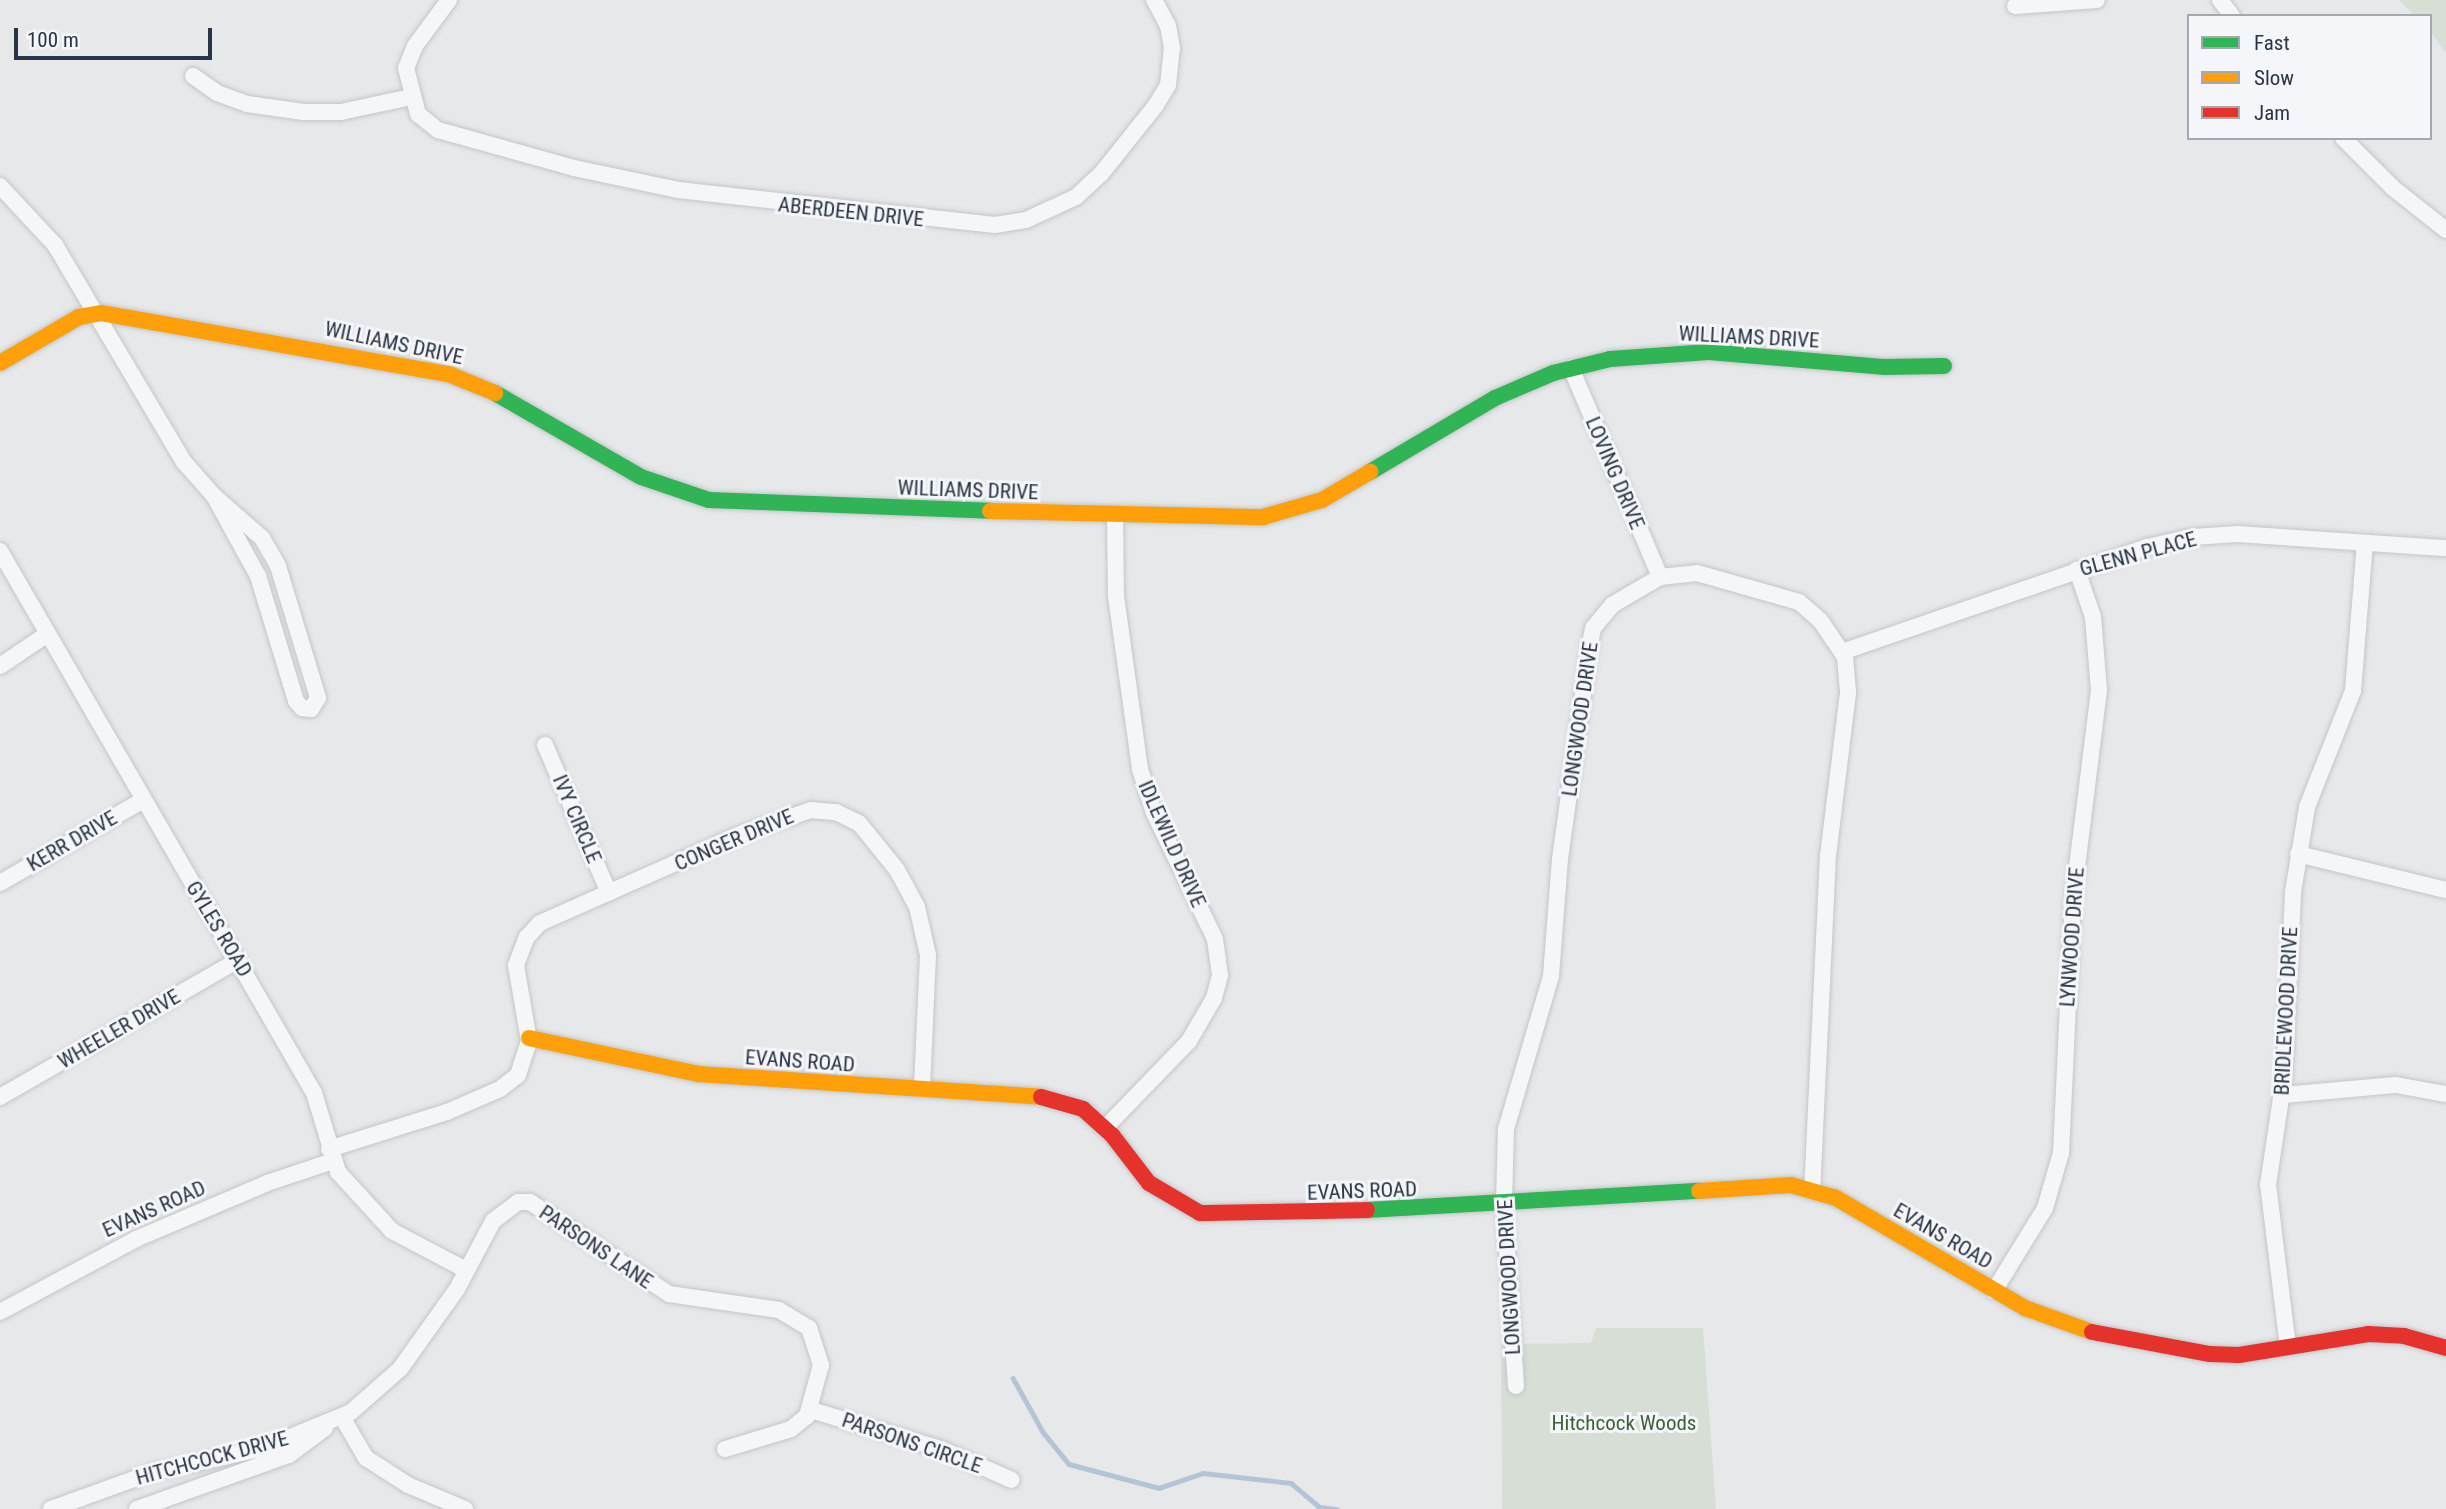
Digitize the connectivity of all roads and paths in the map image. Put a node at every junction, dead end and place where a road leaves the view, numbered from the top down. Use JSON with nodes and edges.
{"nodes":[{"id":1,"x":449,"y":0,"type":"edge"},
{"id":2,"x":1154,"y":0,"type":"edge"},
{"id":3,"x":2097,"y":0,"type":"edge"},
{"id":4,"x":2015,"y":6,"type":"dead end"},
{"id":5,"x":193,"y":76,"type":"dead end"},
{"id":6,"x":411,"y":97,"type":"junction"},
{"id":7,"x":2345,"y":140,"type":"edge"},
{"id":8,"x":0,"y":186,"type":"edge"},
{"id":9,"x":2446,"y":230,"type":"edge"},
{"id":10,"x":94,"y":313,"type":"junction"},
{"id":11,"x":0,"y":363,"type":"edge"},
{"id":12,"x":1944,"y":366,"type":"dead end"},
{"id":13,"x":1572,"y":368,"type":"junction"},
{"id":14,"x":214,"y":496,"type":"junction"},
{"id":15,"x":1115,"y":516,"type":"junction"},
{"id":16,"x":2365,"y":543,"type":"junction"},
{"id":17,"x":2446,"y":548,"type":"edge"},
{"id":18,"x":0,"y":551,"type":"edge"},
{"id":19,"x":2077,"y":570,"type":"junction"},
{"id":20,"x":1660,"y":577,"type":"junction"},
{"id":21,"x":46,"y":635,"type":"junction"},
{"id":22,"x":1842,"y":652,"type":"junction"},
{"id":23,"x":0,"y":666,"type":"edge"},
{"id":24,"x":545,"y":745,"type":"dead end"},
{"id":25,"x":143,"y":800,"type":"junction"},
{"id":26,"x":2298,"y":854,"type":"junction"},
{"id":27,"x":0,"y":883,"type":"edge"},
{"id":28,"x":2446,"y":890,"type":"edge"},
{"id":29,"x":609,"y":893,"type":"junction"},
{"id":30,"x":238,"y":960,"type":"junction"},
{"id":31,"x":529,"y":1038,"type":"junction"},
{"id":32,"x":922,"y":1089,"type":"junction"},
{"id":33,"x":2446,"y":1094,"type":"edge"},
{"id":34,"x":2283,"y":1095,"type":"junction"},
{"id":35,"x":0,"y":1097,"type":"edge"},
{"id":36,"x":1105,"y":1128,"type":"junction"},
{"id":37,"x":331,"y":1155,"type":"junction"},
{"id":38,"x":1812,"y":1189,"type":"junction"},
{"id":39,"x":1504,"y":1203,"type":"junction"},
{"id":40,"x":466,"y":1270,"type":"junction"},
{"id":41,"x":1994,"y":1291,"type":"junction"},
{"id":42,"x":0,"y":1312,"type":"edge"},
{"id":43,"x":2288,"y":1347,"type":"junction"},
{"id":44,"x":2446,"y":1348,"type":"edge"},
{"id":45,"x":1516,"y":1386,"type":"dead end"},
{"id":46,"x":811,"y":1410,"type":"junction"},
{"id":47,"x":336,"y":1420,"type":"junction"},
{"id":48,"x":725,"y":1449,"type":"dead end"},
{"id":49,"x":1012,"y":1480,"type":"dead end"},
{"id":50,"x":51,"y":1509,"type":"edge"},
{"id":51,"x":137,"y":1509,"type":"edge"},
{"id":52,"x":465,"y":1509,"type":"edge"}],
"edges":[{"from":1,"to":6,"type":"street"},
{"from":2,"to":6,"type":"street","name":"ABERDEEN DRIVE"},
{"from":3,"to":4,"type":"street"},
{"from":5,"to":6,"type":"street"},
{"from":7,"to":9,"type":"street"},
{"from":8,"to":10,"type":"street"},
{"from":10,"to":11,"type":"street","name":"WILLIAMS DRIVE"},
{"from":10,"to":14,"type":"street"},
{"from":10,"to":15,"type":"street","name":"WILLIAMS DRIVE"},
{"from":12,"to":13,"type":"street","name":"WILLIAMS DRIVE"},
{"from":13,"to":15,"type":"street","name":"WILLIAMS DRIVE"},
{"from":13,"to":20,"type":"street","name":"LOVING DRIVE"},
{"from":14,"to":14,"type":"street"},
{"from":15,"to":36,"type":"street","name":"IDLEWILD DRIVE"},
{"from":16,"to":17,"type":"street","name":"GLENN PLACE"},
{"from":16,"to":19,"type":"street","name":"GLENN PLACE"},
{"from":16,"to":26,"type":"street","name":"BRIDLEWOOD DRIVE"},
{"from":18,"to":21,"type":"street","name":"GYLES ROAD"},
{"from":19,"to":22,"type":"street","name":"GLENN PLACE"},
{"from":19,"to":41,"type":"street","name":"LYNWOOD DRIVE"},
{"from":20,"to":22,"type":"street","name":"LONGWOOD DRIVE"},
{"from":20,"to":39,"type":"street","name":"LONGWOOD DRIVE"},
{"from":21,"to":23,"type":"street"},
{"from":21,"to":25,"type":"street","name":"GYLES ROAD"},
{"from":22,"to":38,"type":"street","name":"LONGWOOD DRIVE"},
{"from":24,"to":29,"type":"street","name":"IVY CIRCLE"},
{"from":25,"to":27,"type":"street","name":"KERR DRIVE"},
{"from":25,"to":30,"type":"street","name":"GYLES ROAD"},
{"from":26,"to":28,"type":"street"},
{"from":26,"to":34,"type":"street","name":"BRIDLEWOOD DRIVE"},
{"from":29,"to":31,"type":"street","name":"CONGER DRIVE"},
{"from":29,"to":32,"type":"street","name":"CONGER DRIVE"},
{"from":30,"to":35,"type":"street","name":"WHEELER DRIVE"},
{"from":30,"to":37,"type":"street","name":"GYLES ROAD"},
{"from":31,"to":32,"type":"street","name":"EVANS ROAD"},
{"from":31,"to":37,"type":"street","name":"EVANS ROAD"},
{"from":32,"to":36,"type":"street","name":"EVANS ROAD"},
{"from":33,"to":34,"type":"street"},
{"from":34,"to":43,"type":"street","name":"BRIDLEWOOD DRIVE"},
{"from":36,"to":39,"type":"street","name":"EVANS ROAD"},
{"from":37,"to":40,"type":"street","name":"GYLES ROAD"},
{"from":37,"to":42,"type":"street","name":"EVANS ROAD"},
{"from":38,"to":39,"type":"street","name":"EVANS ROAD"},
{"from":38,"to":41,"type":"street","name":"EVANS ROAD"},
{"from":39,"to":45,"type":"street","name":"LONGWOOD DRIVE"},
{"from":40,"to":46,"type":"street","name":"PARSONS LANE"},
{"from":40,"to":47,"type":"street","name":"PARSONS LANE"},
{"from":41,"to":43,"type":"street","name":"EVANS ROAD"},
{"from":43,"to":44,"type":"street","name":"EVANS ROAD"},
{"from":46,"to":48,"type":"street"},
{"from":46,"to":49,"type":"street","name":"PARSONS CIRCLE"},
{"from":47,"to":50,"type":"street","name":"HITCHCOCK DRIVE"},
{"from":47,"to":51,"type":"street","name":"HITCHCOCK DRIVE"},
{"from":47,"to":52,"type":"street"}]}
